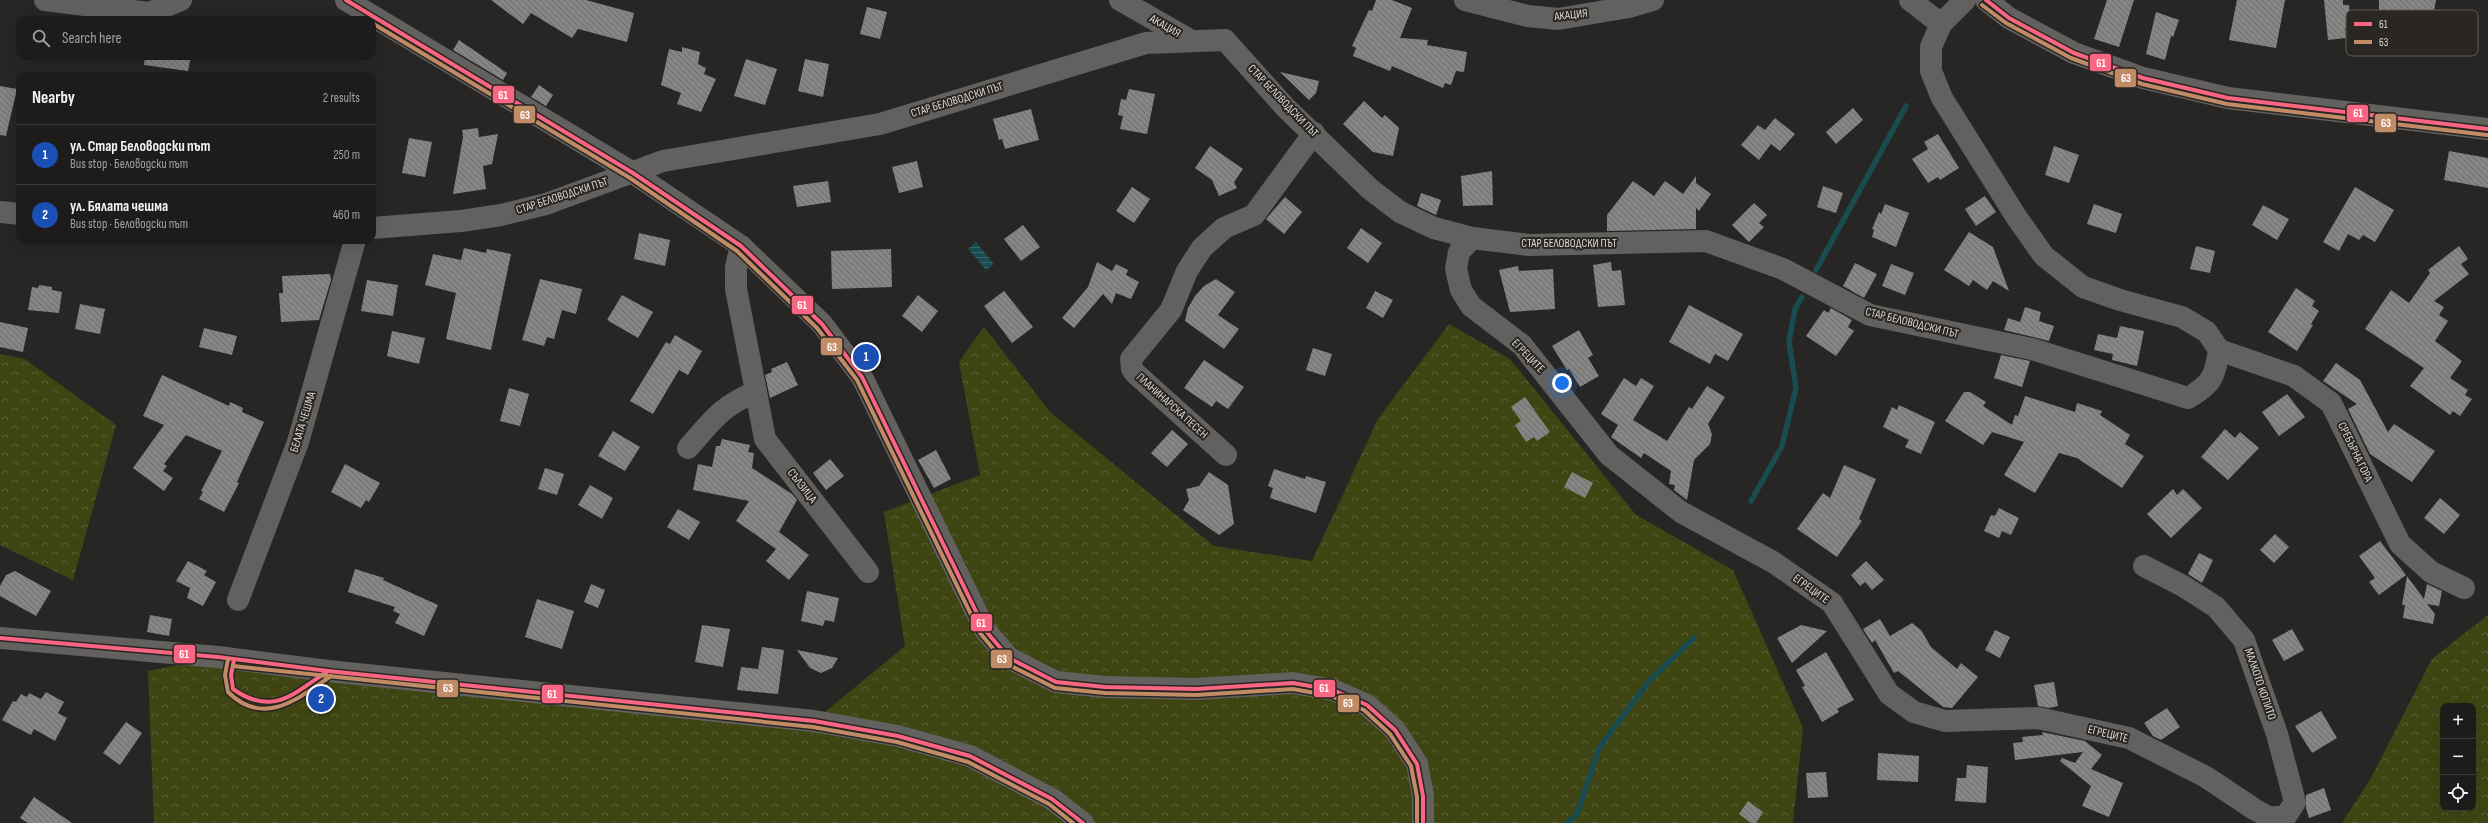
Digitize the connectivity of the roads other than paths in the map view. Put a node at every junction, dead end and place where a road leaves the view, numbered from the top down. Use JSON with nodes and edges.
{"nodes":[{"id":1,"x":45,"y":0,"type":"edge"},
{"id":2,"x":181,"y":0,"type":"edge"},
{"id":3,"x":346,"y":0,"type":"edge"},
{"id":4,"x":1120,"y":0,"type":"edge"},
{"id":5,"x":1465,"y":0,"type":"edge"},
{"id":6,"x":1653,"y":0,"type":"edge"},
{"id":7,"x":1910,"y":0,"type":"edge"},
{"id":8,"x":1965,"y":0,"type":"edge"},
{"id":9,"x":1986,"y":0,"type":"edge"},
{"id":10,"x":2012,"y":9,"type":"edge"},
{"id":11,"x":373,"y":16,"type":"edge"},
{"id":12,"x":376,"y":18,"type":"edge"},
{"id":13,"x":1941,"y":24,"type":"junction"},
{"id":14,"x":1190,"y":40,"type":"junction"},
{"id":15,"x":2488,"y":129,"type":"edge"},
{"id":16,"x":1314,"y":133,"type":"junction"},
{"id":17,"x":633,"y":172,"type":"junction"},
{"id":18,"x":0,"y":212,"type":"edge"},
{"id":19,"x":16,"y":214,"type":"edge"},
{"id":20,"x":376,"y":228,"type":"edge"},
{"id":21,"x":1472,"y":238,"type":"junction"},
{"id":22,"x":355,"y":244,"type":"edge"},
{"id":23,"x":741,"y":246,"type":"junction"},
{"id":24,"x":2219,"y":350,"type":"junction"},
{"id":25,"x":756,"y":392,"type":"junction"},
{"id":26,"x":688,"y":448,"type":"dead end"},
{"id":27,"x":1226,"y":455,"type":"dead end"},
{"id":28,"x":2144,"y":566,"type":"dead end"},
{"id":29,"x":868,"y":572,"type":"dead end"},
{"id":30,"x":2464,"y":588,"type":"dead end"},
{"id":31,"x":238,"y":600,"type":"dead end"},
{"id":32,"x":0,"y":638,"type":"edge"},
{"id":33,"x":2254,"y":809,"type":"joint"},
{"id":34,"x":1083,"y":823,"type":"edge"},
{"id":35,"x":1423,"y":823,"type":"edge"}],
"edges":[{"from":1,"to":2,"type":"street"},
{"from":3,"to":11,"type":"street"},
{"from":4,"to":14,"type":"street","name":"АКАЦИЯ"},
{"from":5,"to":6,"type":"street","name":"АКАЦИЯ"},
{"from":7,"to":13,"type":"street"},
{"from":8,"to":13,"type":"street"},
{"from":9,"to":10,"type":"street"},
{"from":10,"to":15,"type":"street"},
{"from":12,"to":17,"type":"street"},
{"from":13,"to":24,"type":"street"},
{"from":14,"to":16,"type":"street","name":"СТАР БЕЛОВОДСКИ ПЪТ"},
{"from":14,"to":17,"type":"street","name":"СТАР БЕЛОВОДСКИ ПЪТ"},
{"from":16,"to":21,"type":"street","name":"СТАР БЕЛОВОДСКИ ПЪТ"},
{"from":16,"to":27,"type":"street","name":"ПЛАНИНАРСКА ПЕСЕН"},
{"from":17,"to":20,"type":"street","name":"СТАР БЕЛОВОДСКИ ПЪТ"},
{"from":17,"to":23,"type":"street"},
{"from":18,"to":19,"type":"street"},
{"from":21,"to":24,"type":"street","name":"СТАР БЕЛОВОДСКИ ПЪТ"},
{"from":21,"to":33,"type":"street","name":"ЕГРЕЦИТЕ"},
{"from":22,"to":31,"type":"street","name":"БЕЛАТА ЧЕШМА"},
{"from":23,"to":25,"type":"street","name":"СЪЛЗИЦА"},
{"from":23,"to":35,"type":"street"},
{"from":24,"to":30,"type":"street","name":"СРЕБЪРНА ГОРА"},
{"from":25,"to":26,"type":"street"},
{"from":25,"to":29,"type":"street","name":"СЪЛЗИЦА"},
{"from":28,"to":33,"type":"street","name":"МАЛКОТО КОПИТО"},
{"from":32,"to":34,"type":"street"}]}
